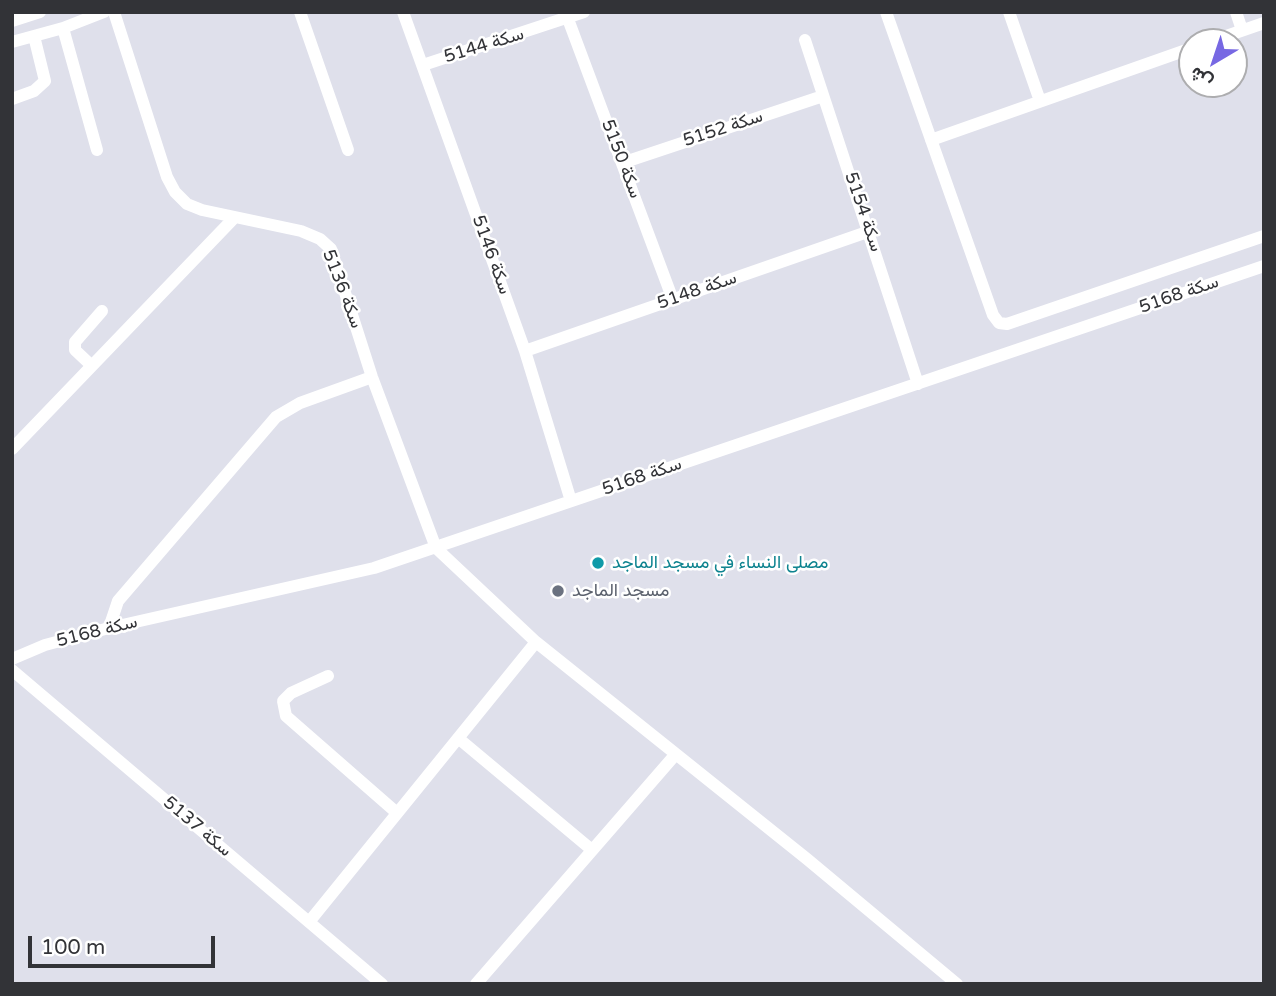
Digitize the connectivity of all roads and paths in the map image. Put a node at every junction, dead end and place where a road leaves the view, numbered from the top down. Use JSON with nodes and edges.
{"nodes":[{"id":1,"x":40,"y":12,"type":"edge"},
{"id":2,"x":104,"y":12,"type":"edge"},
{"id":3,"x":114,"y":12,"type":"edge"},
{"id":4,"x":300,"y":12,"type":"edge"},
{"id":5,"x":403,"y":12,"type":"edge"},
{"id":6,"x":584,"y":12,"type":"edge"},
{"id":7,"x":886,"y":12,"type":"edge"},
{"id":8,"x":1009,"y":12,"type":"edge"},
{"id":9,"x":568,"y":19,"type":"junction"},
{"id":10,"x":12,"y":21,"type":"edge"},
{"id":11,"x":63,"y":28,"type":"junction"},
{"id":12,"x":34,"y":36,"type":"junction"},
{"id":13,"x":805,"y":40,"type":"dead end"},
{"id":14,"x":12,"y":42,"type":"edge"},
{"id":15,"x":1178,"y":53,"type":"edge"},
{"id":16,"x":423,"y":65,"type":"junction"},
{"id":17,"x":823,"y":96,"type":"junction"},
{"id":18,"x":12,"y":99,"type":"edge"},
{"id":19,"x":1040,"y":101,"type":"junction"},
{"id":20,"x":931,"y":140,"type":"junction"},
{"id":21,"x":348,"y":149,"type":"dead end"},
{"id":22,"x":97,"y":150,"type":"dead end"},
{"id":23,"x":622,"y":163,"type":"junction"},
{"id":24,"x":233,"y":218,"type":"junction"},
{"id":25,"x":870,"y":231,"type":"junction"},
{"id":26,"x":1264,"y":236,"type":"edge"},
{"id":27,"x":1264,"y":266,"type":"edge"},
{"id":28,"x":673,"y":300,"type":"junction"},
{"id":29,"x":102,"y":312,"type":"dead end"},
{"id":30,"x":525,"y":351,"type":"junction"},
{"id":31,"x":92,"y":366,"type":"junction"},
{"id":32,"x":372,"y":377,"type":"junction"},
{"id":33,"x":918,"y":384,"type":"junction"},
{"id":34,"x":12,"y":449,"type":"edge"},
{"id":35,"x":571,"y":501,"type":"junction"},
{"id":36,"x":436,"y":548,"type":"junction"},
{"id":37,"x":109,"y":628,"type":"junction"},
{"id":38,"x":536,"y":642,"type":"junction"},
{"id":39,"x":12,"y":659,"type":"edge"},
{"id":40,"x":12,"y":670,"type":"edge"},
{"id":41,"x":328,"y":677,"type":"dead end"},
{"id":42,"x":458,"y":738,"type":"junction"},
{"id":43,"x":674,"y":755,"type":"junction"},
{"id":44,"x":397,"y":813,"type":"junction"},
{"id":45,"x":592,"y":850,"type":"junction"},
{"id":46,"x":309,"y":922,"type":"junction"},
{"id":47,"x":382,"y":984,"type":"edge"},
{"id":48,"x":476,"y":984,"type":"edge"},
{"id":49,"x":957,"y":984,"type":"edge"}],
"edges":[{"from":1,"to":10,"type":"street"},
{"from":2,"to":11,"type":"street"},
{"from":3,"to":24,"type":"street","name":"سكة 5136"},
{"from":4,"to":21,"type":"street"},
{"from":5,"to":16,"type":"street","name":"سكة 5146"},
{"from":6,"to":9,"type":"street","name":"سكة 5144"},
{"from":7,"to":20,"type":"street"},
{"from":8,"to":19,"type":"street"},
{"from":9,"to":16,"type":"street","name":"سكة 5144"},
{"from":9,"to":23,"type":"street","name":"سكة 5150"},
{"from":11,"to":12,"type":"street"},
{"from":11,"to":22,"type":"street"},
{"from":12,"to":14,"type":"street"},
{"from":12,"to":18,"type":"street"},
{"from":13,"to":17,"type":"street","name":"سكة 5154"},
{"from":15,"to":19,"type":"street"},
{"from":16,"to":30,"type":"street","name":"سكة 5146"},
{"from":17,"to":23,"type":"street","name":"سكة 5152"},
{"from":17,"to":25,"type":"street","name":"سكة 5154"},
{"from":19,"to":20,"type":"street"},
{"from":20,"to":26,"type":"street"},
{"from":23,"to":28,"type":"street","name":"سكة 5150"},
{"from":24,"to":31,"type":"street"},
{"from":24,"to":32,"type":"street","name":"سكة 5136"},
{"from":25,"to":28,"type":"street","name":"سكة 5148"},
{"from":25,"to":33,"type":"street","name":"سكة 5154"},
{"from":27,"to":33,"type":"street","name":"سكة 5168"},
{"from":28,"to":30,"type":"street","name":"سكة 5148"},
{"from":29,"to":31,"type":"street"},
{"from":30,"to":35,"type":"street","name":"سكة 5146"},
{"from":31,"to":34,"type":"street"},
{"from":32,"to":36,"type":"street","name":"سكة 5136"},
{"from":32,"to":37,"type":"street"},
{"from":33,"to":35,"type":"street","name":"سكة 5168"},
{"from":35,"to":36,"type":"street","name":"سكة 5168"},
{"from":36,"to":37,"type":"street","name":"سكة 5168"},
{"from":36,"to":38,"type":"street"},
{"from":37,"to":39,"type":"street","name":"سكة 5168"},
{"from":38,"to":42,"type":"street"},
{"from":38,"to":43,"type":"street"},
{"from":40,"to":46,"type":"street","name":"سكة 5137"},
{"from":41,"to":44,"type":"street"},
{"from":42,"to":44,"type":"street"},
{"from":42,"to":45,"type":"street"},
{"from":43,"to":45,"type":"street"},
{"from":43,"to":49,"type":"street"},
{"from":44,"to":46,"type":"street"},
{"from":45,"to":48,"type":"street"},
{"from":46,"to":47,"type":"street","name":"سكة 5137"}]}
